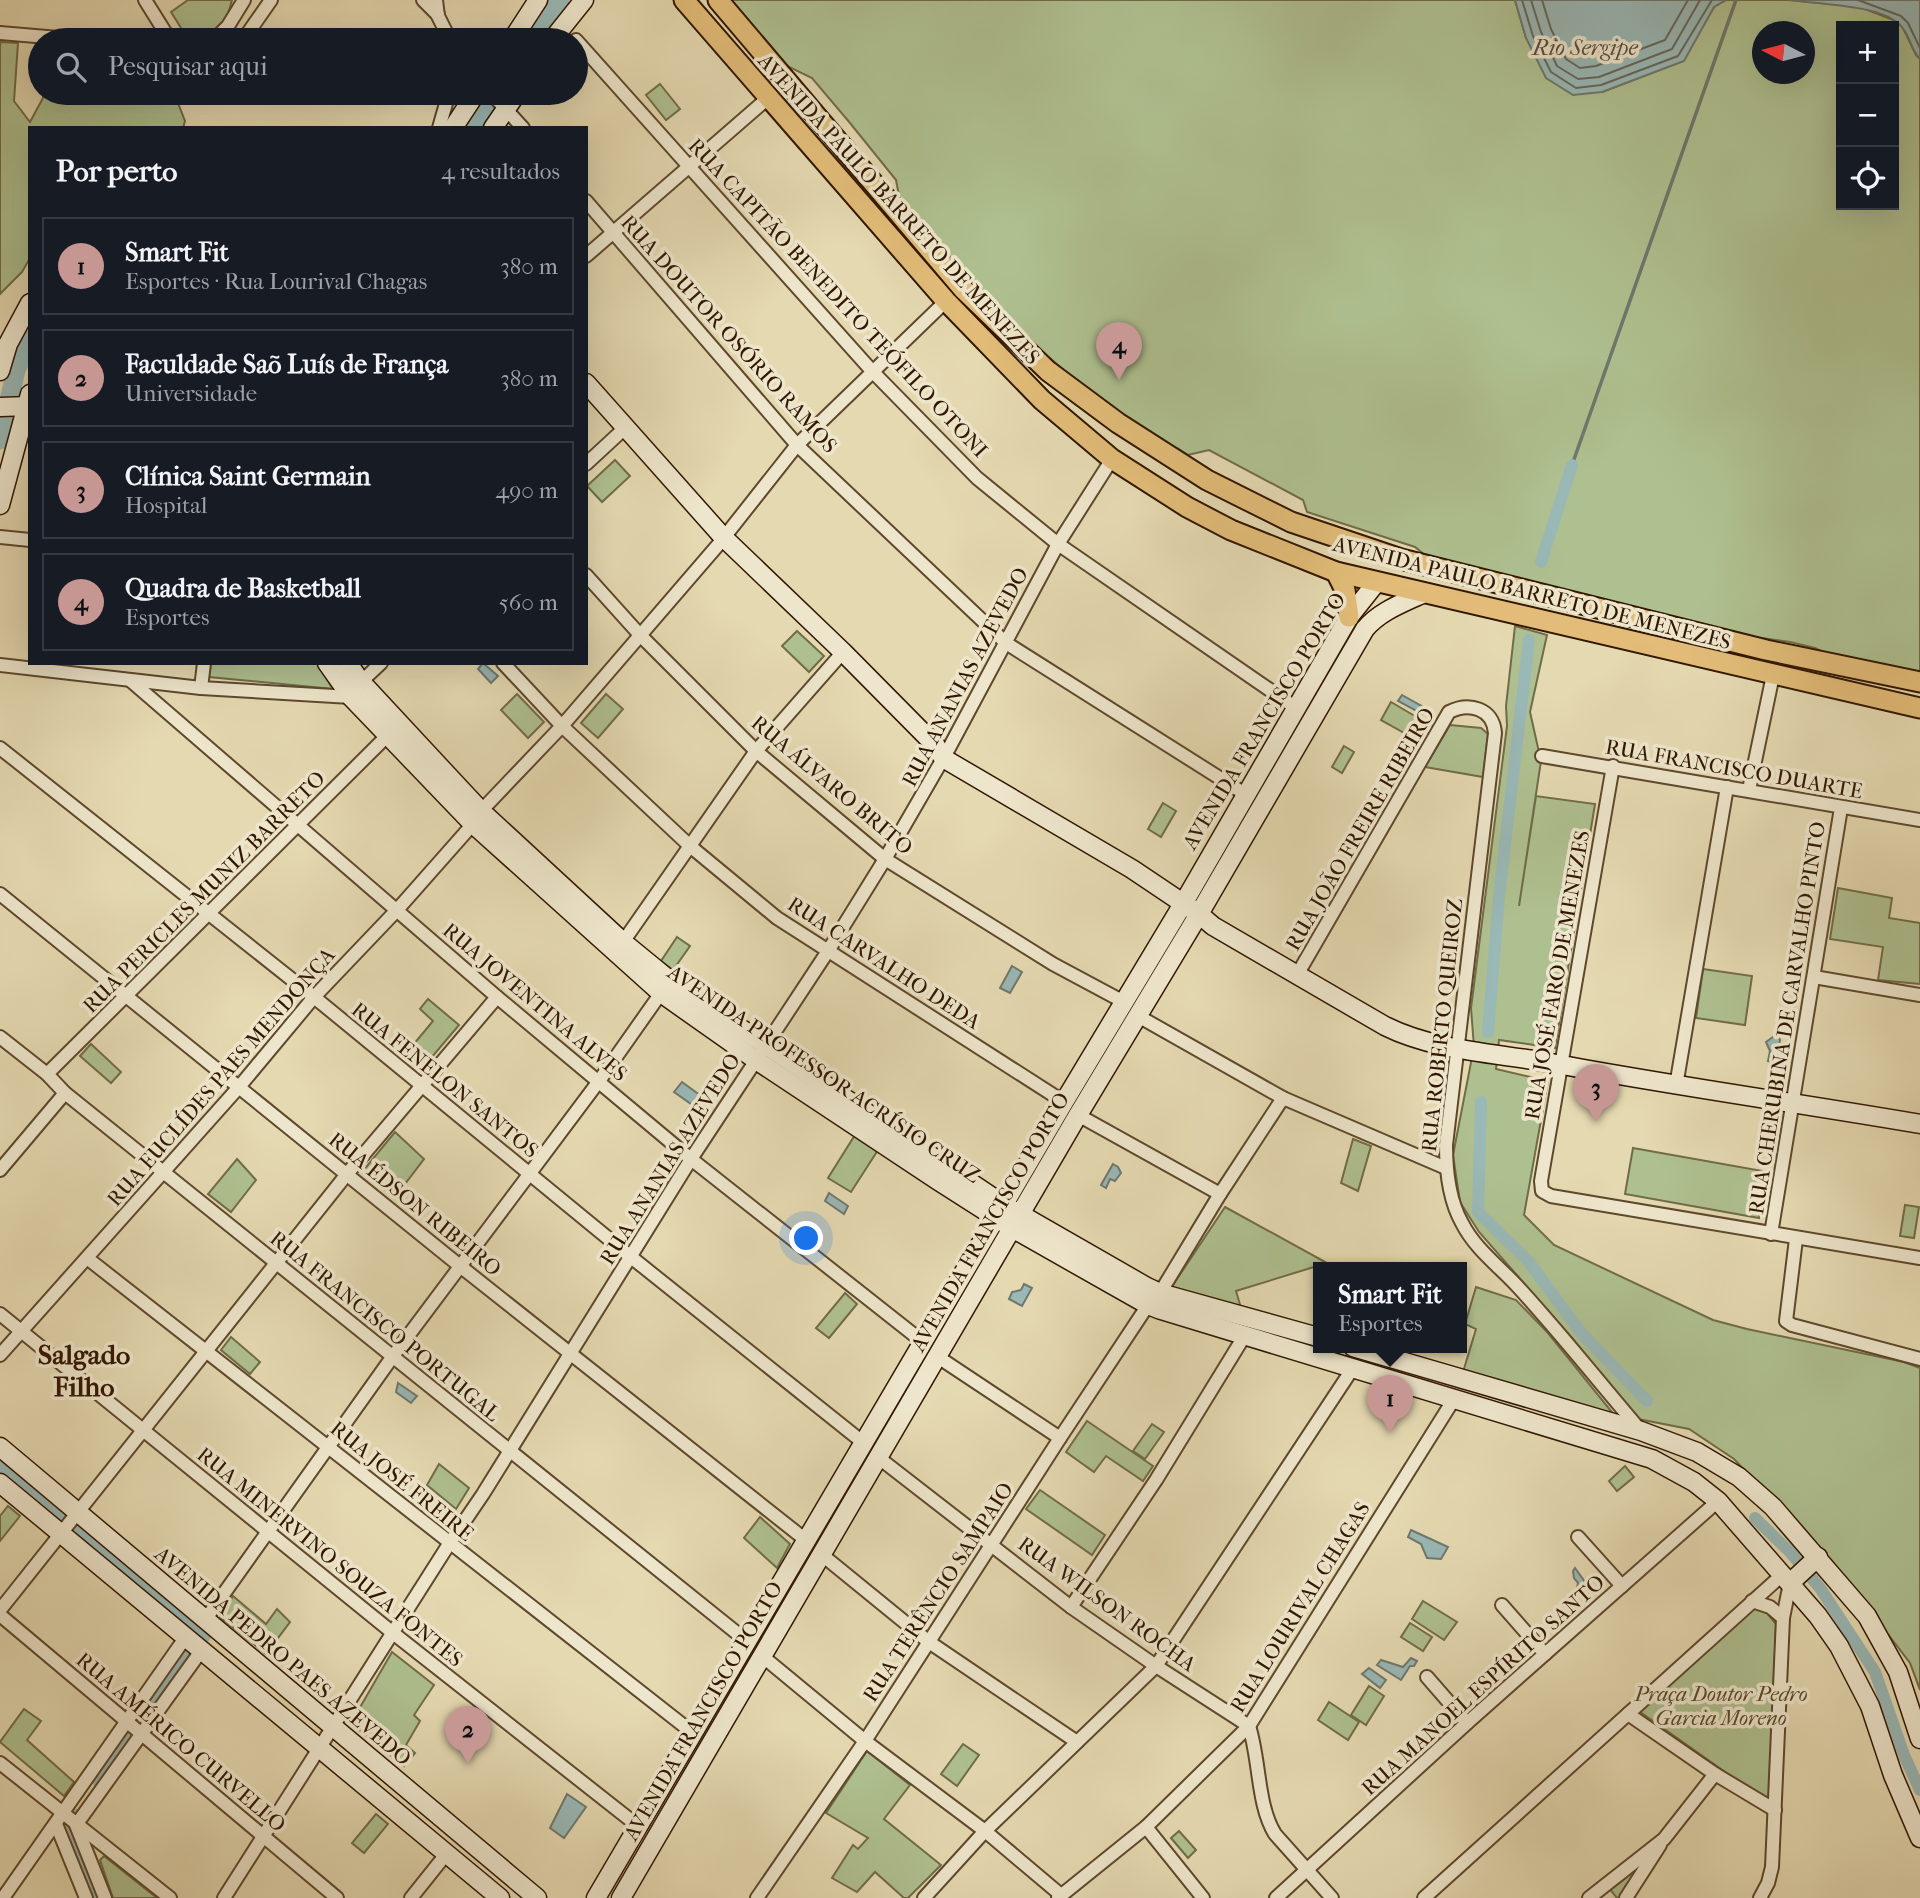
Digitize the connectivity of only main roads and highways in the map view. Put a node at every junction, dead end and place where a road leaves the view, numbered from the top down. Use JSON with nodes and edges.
{"nodes":[{"id":1,"x":538,"y":0,"type":"edge"},
{"id":2,"x":584,"y":0,"type":"edge"},
{"id":3,"x":684,"y":0,"type":"edge"},
{"id":4,"x":718,"y":0,"type":"edge"},
{"id":5,"x":520,"y":28,"type":"edge"},
{"id":6,"x":561,"y":28,"type":"edge"},
{"id":7,"x":468,"y":105,"type":"edge"},
{"id":8,"x":504,"y":105,"type":"edge"},
{"id":9,"x":454,"y":126,"type":"edge"},
{"id":10,"x":494,"y":126,"type":"edge"},
{"id":11,"x":28,"y":307,"type":"edge"},
{"id":12,"x":0,"y":371,"type":"edge"},
{"id":13,"x":588,"y":385,"type":"edge"},
{"id":14,"x":0,"y":407,"type":"edge"},
{"id":15,"x":26,"y":410,"type":"edge"},
{"id":16,"x":1118,"y":424,"type":"junction"},
{"id":17,"x":1095,"y":445,"type":"junction"},
{"id":18,"x":0,"y":505,"type":"edge"},
{"id":19,"x":1336,"y":572,"type":"junction"},
{"id":20,"x":1376,"y":583,"type":"junction"},
{"id":21,"x":1424,"y":593,"type":"junction"},
{"id":22,"x":1570,"y":602,"type":"junction"},
{"id":23,"x":1349,"y":617,"type":"junction"},
{"id":24,"x":329,"y":665,"type":"edge"},
{"id":25,"x":349,"y":665,"type":"edge"},
{"id":26,"x":1920,"y":682,"type":"edge"},
{"id":27,"x":356,"y":690,"type":"junction"},
{"id":28,"x":1920,"y":708,"type":"edge"},
{"id":29,"x":477,"y":818,"type":"junction"},
{"id":30,"x":1185,"y":900,"type":"junction"},
{"id":31,"x":1199,"y":914,"type":"junction"},
{"id":32,"x":761,"y":1053,"type":"junction"},
{"id":33,"x":1920,"y":1124,"type":"edge"},
{"id":34,"x":1000,"y":1212,"type":"junction"},
{"id":35,"x":1017,"y":1221,"type":"junction"},
{"id":36,"x":1154,"y":1299,"type":"junction"},
{"id":37,"x":1313,"y":1336,"type":"edge"},
{"id":38,"x":1375,"y":1353,"type":"edge"},
{"id":39,"x":1429,"y":1368,"type":"junction"},
{"id":40,"x":1419,"y":1389,"type":"junction"},
{"id":41,"x":1498,"y":1389,"type":"junction"},
{"id":42,"x":1490,"y":1410,"type":"junction"},
{"id":43,"x":0,"y":1447,"type":"edge"},
{"id":44,"x":0,"y":1483,"type":"edge"},
{"id":45,"x":68,"y":1523,"type":"junction"},
{"id":46,"x":1814,"y":1560,"type":"junction"},
{"id":47,"x":1789,"y":1578,"type":"junction"},
{"id":48,"x":1920,"y":1739,"type":"edge"},
{"id":49,"x":1920,"y":1838,"type":"edge"},
{"id":50,"x":500,"y":1898,"type":"edge"},
{"id":51,"x":537,"y":1898,"type":"edge"},
{"id":52,"x":596,"y":1898,"type":"edge"},
{"id":53,"x":621,"y":1898,"type":"edge"}],
"edges":[{"from":1,"to":5,"type":"main road"},
{"from":2,"to":6,"type":"main road"},
{"from":3,"to":17,"type":"main road","name":"AVENIDA PAULO BARRETO DE MENEZES"},
{"from":4,"to":16,"type":"main road","name":"AVENIDA PAULO BARRETO DE MENEZES"},
{"from":7,"to":9,"type":"main road"},
{"from":8,"to":10,"type":"main road"},
{"from":11,"to":12,"type":"main road"},
{"from":13,"to":30,"type":"main road"},
{"from":14,"to":15,"type":"main road"},
{"from":15,"to":18,"type":"main road"},
{"from":16,"to":17,"type":"main road"},
{"from":16,"to":22,"type":"main road","name":"AVENIDA PAULO BARRETO DE MENEZES"},
{"from":17,"to":19,"type":"main road","name":"AVENIDA PAULO BARRETO DE MENEZES"},
{"from":19,"to":20,"type":"main road","name":"AVENIDA PAULO BARRETO DE MENEZES"},
{"from":19,"to":23,"type":"main road"},
{"from":20,"to":21,"type":"main road","name":"AVENIDA PAULO BARRETO DE MENEZES"},
{"from":20,"to":22,"type":"main road"},
{"from":20,"to":23,"type":"main road","name":"AVENIDA FRANCISCO PORTO"},
{"from":21,"to":28,"type":"main road","name":"AVENIDA PAULO BARRETO DE MENEZES"},
{"from":21,"to":31,"type":"main road","name":"AVENIDA FRANCISCO PORTO"},
{"from":22,"to":26,"type":"main road","name":"AVENIDA PAULO BARRETO DE MENEZES"},
{"from":23,"to":30,"type":"main road","name":"AVENIDA FRANCISCO PORTO"},
{"from":24,"to":27,"type":"main road"},
{"from":25,"to":27,"type":"main road"},
{"from":27,"to":29,"type":"main road"},
{"from":27,"to":29,"type":"main road"},
{"from":29,"to":32,"type":"main road","name":"AVENIDA PROFESSOR ACRÍSIO CRUZ"},
{"from":29,"to":32,"type":"main road","name":"AVENIDA PROFESSOR ACRÍSIO CRUZ"},
{"from":30,"to":31,"type":"main road"},
{"from":30,"to":34,"type":"main road","name":"AVENIDA FRANCISCO PORTO"},
{"from":31,"to":33,"type":"main road"},
{"from":31,"to":35,"type":"main road","name":"AVENIDA FRANCISCO PORTO"},
{"from":32,"to":34,"type":"main road","name":"AVENIDA PROFESSOR ACRÍSIO CRUZ"},
{"from":34,"to":35,"type":"main road","name":"AVENIDA PROFESSOR ACRÍSIO CRUZ"},
{"from":34,"to":52,"type":"main road","name":"AVENIDA FRANCISCO PORTO"},
{"from":35,"to":36,"type":"main road","name":"AVENIDA PROFESSOR ACRÍSIO CRUZ"},
{"from":35,"to":53,"type":"main road","name":"AVENIDA FRANCISCO PORTO"},
{"from":36,"to":37,"type":"main road"},
{"from":36,"to":40,"type":"main road"},
{"from":38,"to":39,"type":"main road"},
{"from":39,"to":40,"type":"main road"},
{"from":39,"to":41,"type":"main road"},
{"from":40,"to":42,"type":"main road"},
{"from":41,"to":42,"type":"main road"},
{"from":41,"to":46,"type":"main road"},
{"from":42,"to":47,"type":"main road"},
{"from":43,"to":45,"type":"main road","name":"AVENIDA PEDRO PAES AZEVEDO"},
{"from":44,"to":45,"type":"main road","name":"AVENIDA PEDRO PAES AZEVEDO"},
{"from":45,"to":50,"type":"main road","name":"AVENIDA PEDRO PAES AZEVEDO"},
{"from":45,"to":51,"type":"main road","name":"AVENIDA PEDRO PAES AZEVEDO"},
{"from":46,"to":47,"type":"main road"},
{"from":46,"to":48,"type":"main road"},
{"from":47,"to":49,"type":"main road"}]}
